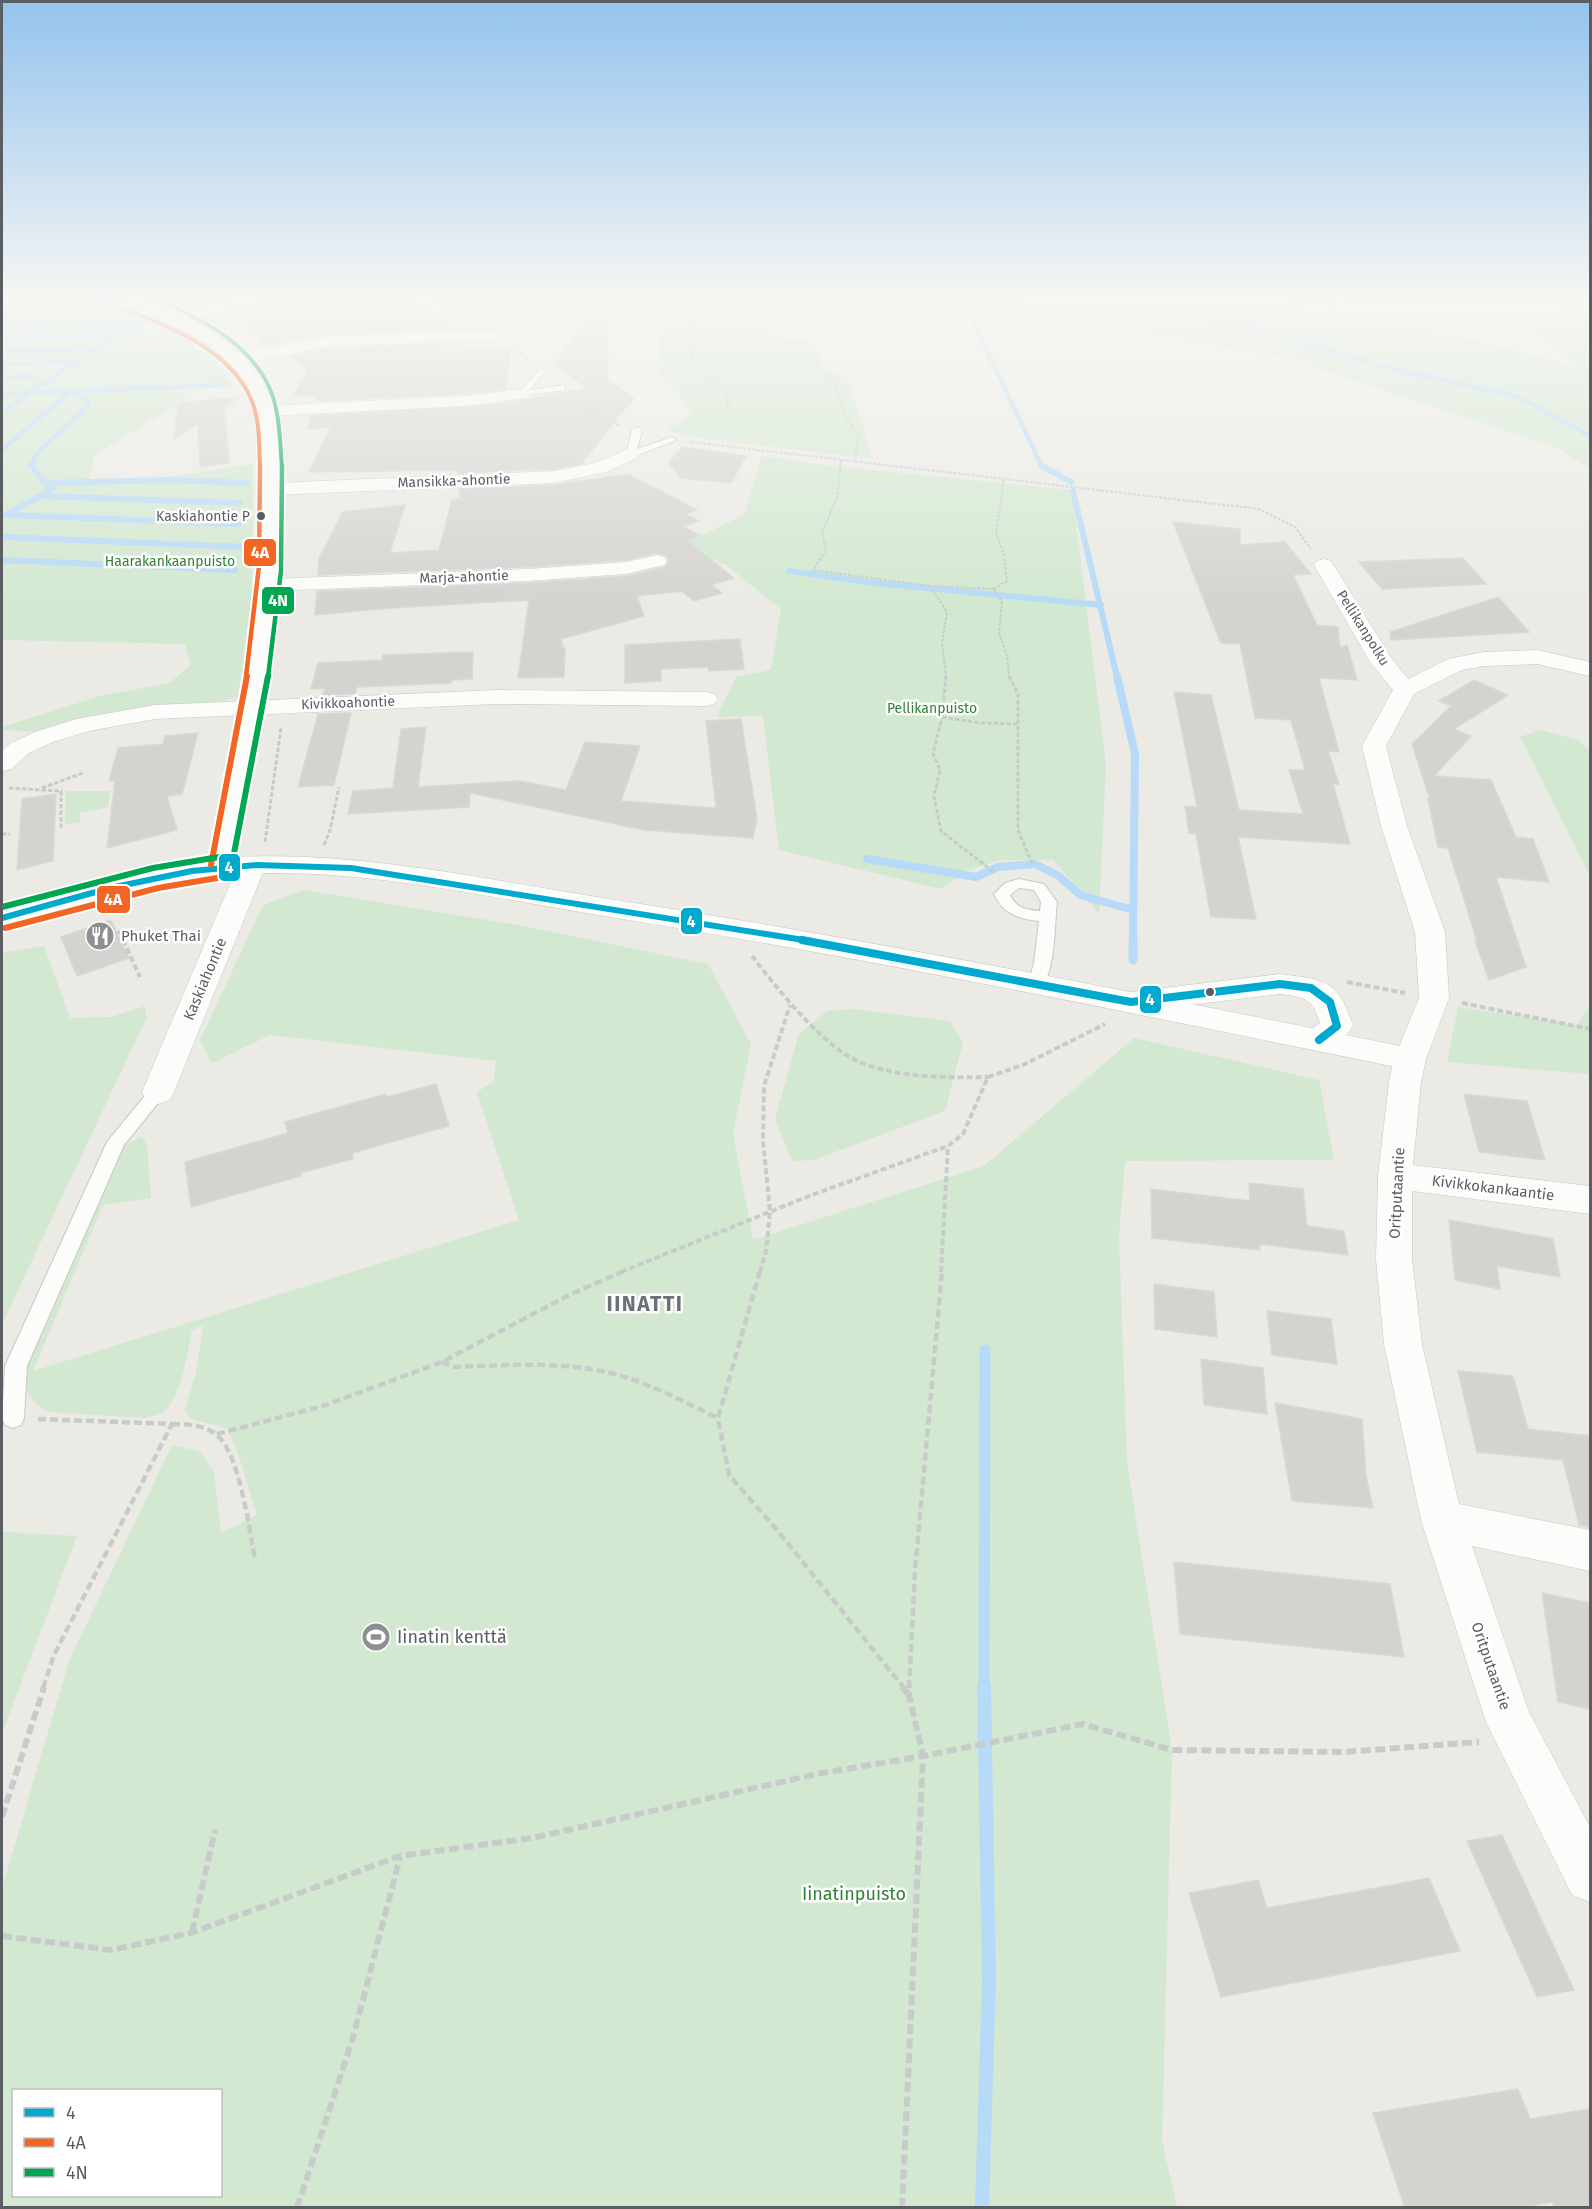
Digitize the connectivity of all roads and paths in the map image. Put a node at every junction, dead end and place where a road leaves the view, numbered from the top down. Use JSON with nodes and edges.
{"nodes":[{"id":1,"x":262,"y":401,"type":"edge"},
{"id":2,"x":464,"y":401,"type":"edge"},
{"id":3,"x":576,"y":401,"type":"edge"},
{"id":4,"x":727,"y":401,"type":"edge"},
{"id":5,"x":841,"y":401,"type":"edge"},
{"id":6,"x":729,"y":410,"type":"dead end"},
{"id":7,"x":266,"y":411,"type":"junction"},
{"id":8,"x":637,"y":430,"type":"joint"},
{"id":9,"x":672,"y":440,"type":"joint"},
{"id":10,"x":631,"y":454,"type":"junction"},
{"id":11,"x":841,"y":460,"type":"junction"},
{"id":12,"x":855,"y":462,"type":"junction"},
{"id":13,"x":1004,"y":479,"type":"junction"},
{"id":14,"x":274,"y":489,"type":"junction"},
{"id":15,"x":657,"y":561,"type":"dead end"},
{"id":16,"x":1324,"y":565,"type":"joint"},
{"id":17,"x":270,"y":585,"type":"junction"},
{"id":18,"x":932,"y":588,"type":"junction"},
{"id":19,"x":993,"y":589,"type":"junction"},
{"id":20,"x":1590,"y":669,"type":"edge"},
{"id":21,"x":1405,"y":690,"type":"junction"},
{"id":22,"x":706,"y":699,"type":"dead end"},
{"id":23,"x":253,"y":706,"type":"junction"},
{"id":24,"x":942,"y":717,"type":"junction"},
{"id":25,"x":1017,"y":724,"type":"junction"},
{"id":26,"x":2,"y":764,"type":"edge"},
{"id":27,"x":83,"y":773,"type":"dead end"},
{"id":28,"x":339,"y":787,"type":"dead end"},
{"id":29,"x":9,"y":788,"type":"dead end"},
{"id":30,"x":42,"y":788,"type":"junction"},
{"id":31,"x":61,"y":830,"type":"dead end"},
{"id":32,"x":2,"y":834,"type":"edge"},
{"id":33,"x":10,"y":834,"type":"dead end"},
{"id":34,"x":323,"y":848,"type":"dead end"},
{"id":35,"x":1031,"y":861,"type":"dead end"},
{"id":36,"x":252,"y":865,"type":"junction"},
{"id":37,"x":221,"y":867,"type":"junction"},
{"id":38,"x":994,"y":872,"type":"dead end"},
{"id":39,"x":1047,"y":916,"type":"dead end"},
{"id":40,"x":2,"y":918,"type":"edge"},
{"id":41,"x":756,"y":931,"type":"junction"},
{"id":42,"x":117,"y":933,"type":"dead end"},
{"id":43,"x":140,"y":977,"type":"dead end"},
{"id":44,"x":1036,"y":984,"type":"junction"},
{"id":45,"x":1434,"y":998,"type":"junction"},
{"id":46,"x":1131,"y":1002,"type":"junction"},
{"id":47,"x":790,"y":1005,"type":"junction"},
{"id":48,"x":1106,"y":1023,"type":"dead end"},
{"id":49,"x":1590,"y":1029,"type":"edge"},
{"id":50,"x":1319,"y":1040,"type":"junction"},
{"id":51,"x":1410,"y":1059,"type":"junction"},
{"id":52,"x":988,"y":1077,"type":"junction"},
{"id":53,"x":158,"y":1092,"type":"joint"},
{"id":54,"x":948,"y":1146,"type":"junction"},
{"id":55,"x":1395,"y":1176,"type":"junction"},
{"id":56,"x":1590,"y":1200,"type":"edge"},
{"id":57,"x":770,"y":1212,"type":"junction"},
{"id":58,"x":442,"y":1362,"type":"junction"},
{"id":59,"x":13,"y":1418,"type":"joint"},
{"id":60,"x":718,"y":1418,"type":"junction"},
{"id":61,"x":172,"y":1424,"type":"junction"},
{"id":62,"x":217,"y":1434,"type":"junction"},
{"id":63,"x":1442,"y":1520,"type":"junction"},
{"id":64,"x":1590,"y":1550,"type":"edge"},
{"id":65,"x":255,"y":1559,"type":"dead end"},
{"id":66,"x":909,"y":1695,"type":"junction"},
{"id":67,"x":1518,"y":1739,"type":"junction"},
{"id":68,"x":923,"y":1756,"type":"junction"},
{"id":69,"x":2,"y":1817,"type":"edge"},
{"id":70,"x":215,"y":1830,"type":"dead end"},
{"id":71,"x":400,"y":1856,"type":"junction"},
{"id":72,"x":1590,"y":1877,"type":"edge"},
{"id":73,"x":191,"y":1932,"type":"junction"},
{"id":74,"x":2,"y":1936,"type":"edge"},
{"id":75,"x":297,"y":2208,"type":"edge"},
{"id":76,"x":902,"y":2208,"type":"edge"}],
"edges":[{"from":1,"to":7,"type":"street"},
{"from":2,"to":7,"type":"street"},
{"from":3,"to":8,"type":"path"},
{"from":4,"to":6,"type":"path"},
{"from":5,"to":12,"type":"path"},
{"from":7,"to":14,"type":"street"},
{"from":8,"to":10,"type":"lane"},
{"from":9,"to":10,"type":"lane"},
{"from":9,"to":11,"type":"path"},
{"from":10,"to":14,"type":"street","name":"Mansikka-ahontie"},
{"from":11,"to":12,"type":"path"},
{"from":11,"to":18,"type":"path"},
{"from":12,"to":13,"type":"path"},
{"from":13,"to":16,"type":"path"},
{"from":13,"to":19,"type":"path"},
{"from":14,"to":17,"type":"street"},
{"from":15,"to":17,"type":"street","name":"Marja-ahontie"},
{"from":16,"to":21,"type":"street","name":"Pellikanpolku"},
{"from":17,"to":23,"type":"street"},
{"from":18,"to":19,"type":"path"},
{"from":18,"to":24,"type":"path"},
{"from":19,"to":25,"type":"path"},
{"from":20,"to":21,"type":"street"},
{"from":21,"to":45,"type":"street","name":"Oritputaantie"},
{"from":22,"to":23,"type":"street","name":"Kivikkoahontie"},
{"from":23,"to":26,"type":"street","name":"Kivikkoahontie"},
{"from":23,"to":37,"type":"street"},
{"from":24,"to":25,"type":"path"},
{"from":24,"to":38,"type":"path"},
{"from":25,"to":35,"type":"path"},
{"from":27,"to":30,"type":"path"},
{"from":28,"to":34,"type":"path"},
{"from":29,"to":30,"type":"path"},
{"from":30,"to":31,"type":"path"},
{"from":32,"to":33,"type":"path"},
{"from":36,"to":37,"type":"street"},
{"from":36,"to":41,"type":"street"},
{"from":36,"to":53,"type":"street","name":"Kaskiahontie"},
{"from":37,"to":40,"type":"street"},
{"from":39,"to":44,"type":"lane"},
{"from":41,"to":44,"type":"street"},
{"from":41,"to":47,"type":"path"},
{"from":42,"to":43,"type":"path"},
{"from":44,"to":46,"type":"street"},
{"from":45,"to":49,"type":"path"},
{"from":45,"to":51,"type":"street","name":"Oritputaantie"},
{"from":46,"to":50,"type":"street"},
{"from":46,"to":50,"type":"street"},
{"from":47,"to":52,"type":"path"},
{"from":47,"to":57,"type":"path"},
{"from":48,"to":52,"type":"path"},
{"from":50,"to":51,"type":"street"},
{"from":51,"to":55,"type":"street","name":"Oritputaantie"},
{"from":52,"to":54,"type":"path"},
{"from":53,"to":59,"type":"lane"},
{"from":54,"to":57,"type":"path"},
{"from":54,"to":66,"type":"path"},
{"from":55,"to":56,"type":"street","name":"Kivikkokankaantie"},
{"from":55,"to":63,"type":"street","name":"Oritputaantie"},
{"from":57,"to":58,"type":"path"},
{"from":57,"to":60,"type":"path"},
{"from":58,"to":60,"type":"path"},
{"from":58,"to":62,"type":"path"},
{"from":59,"to":61,"type":"path"},
{"from":60,"to":66,"type":"path"},
{"from":61,"to":62,"type":"path"},
{"from":61,"to":69,"type":"path"},
{"from":62,"to":65,"type":"path"},
{"from":63,"to":64,"type":"street"},
{"from":63,"to":67,"type":"street","name":"Oritputaantie"},
{"from":66,"to":68,"type":"path"},
{"from":67,"to":68,"type":"path"},
{"from":67,"to":72,"type":"street","name":"Oritputaantie"},
{"from":68,"to":71,"type":"path"},
{"from":68,"to":76,"type":"path"},
{"from":70,"to":73,"type":"path"},
{"from":71,"to":73,"type":"path"},
{"from":71,"to":75,"type":"path"},
{"from":73,"to":74,"type":"path"}]}
